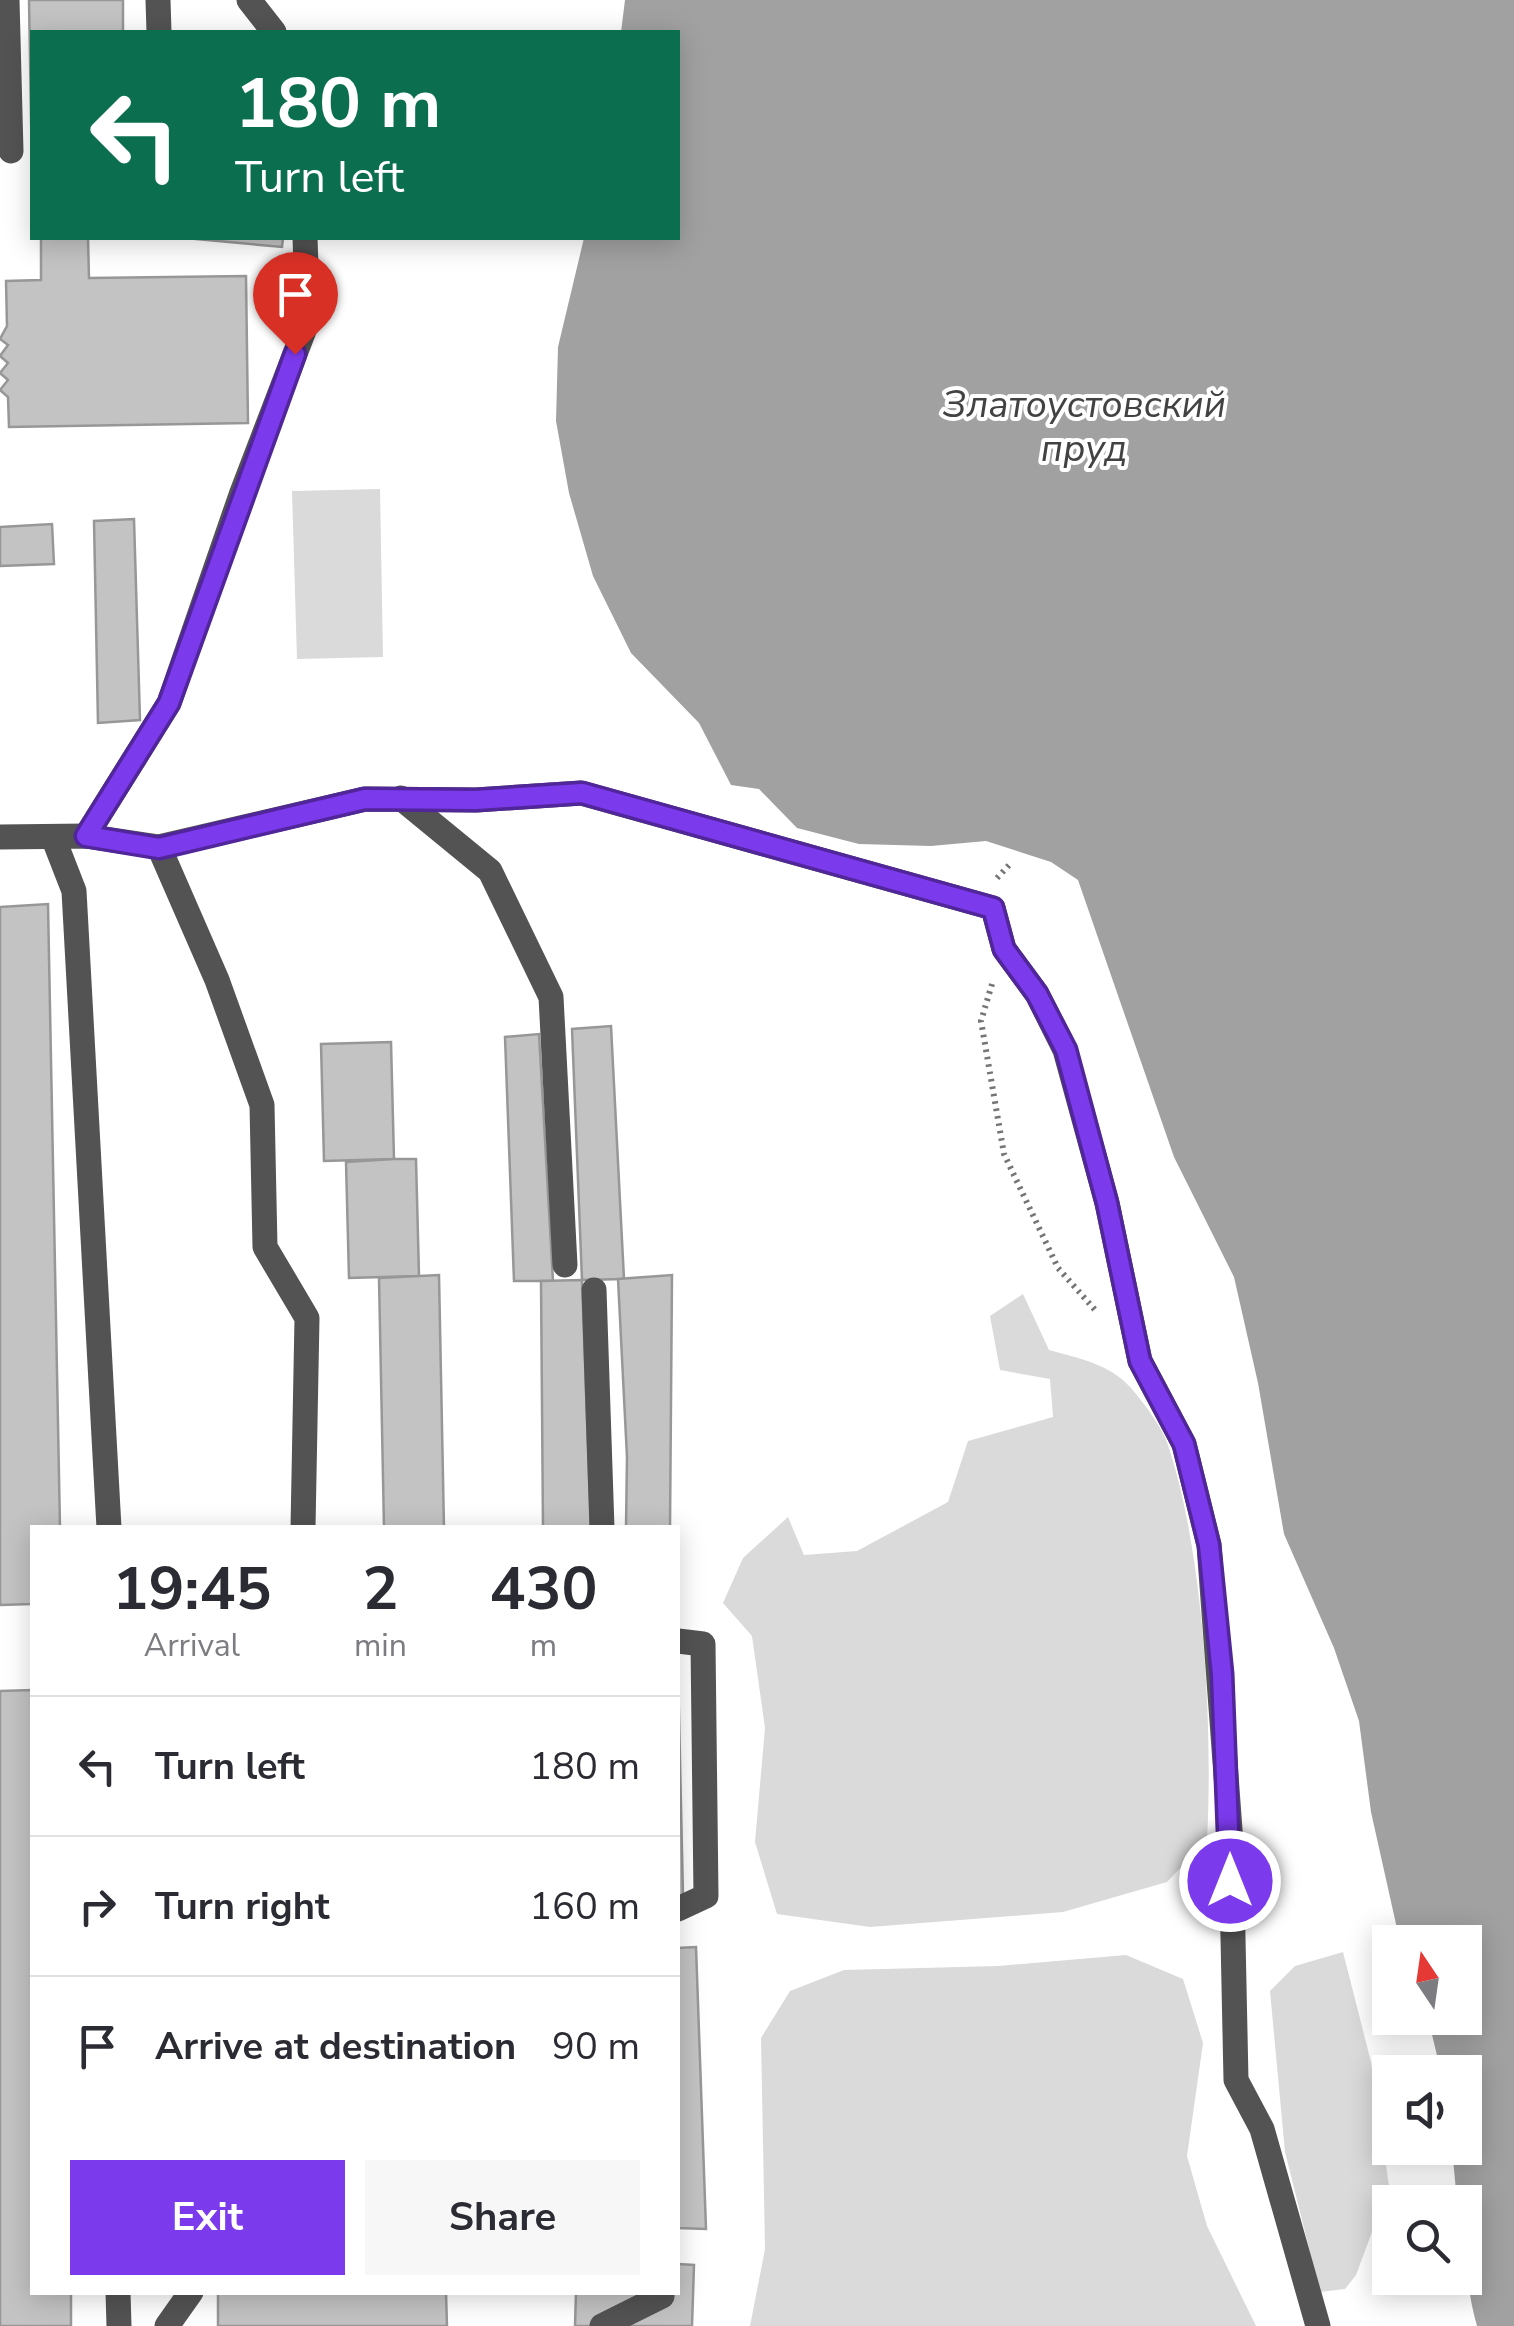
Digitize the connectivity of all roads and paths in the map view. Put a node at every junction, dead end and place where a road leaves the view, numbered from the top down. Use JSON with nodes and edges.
{"nodes":[{"id":1,"x":7,"y":0,"type":"edge"},
{"id":2,"x":158,"y":0,"type":"edge"},
{"id":3,"x":249,"y":0,"type":"edge"},
{"id":4,"x":158,"y":30,"type":"edge"},
{"id":5,"x":272,"y":30,"type":"edge"},
{"id":6,"x":4,"y":98,"type":"edge"},
{"id":7,"x":11,"y":151,"type":"dead end"},
{"id":8,"x":305,"y":240,"type":"edge"},
{"id":9,"x":402,"y":798,"type":"junction"},
{"id":10,"x":0,"y":836,"type":"edge"},
{"id":11,"x":86,"y":836,"type":"junction"},
{"id":12,"x":53,"y":837,"type":"junction"},
{"id":13,"x":159,"y":848,"type":"junction"},
{"id":14,"x":1004,"y":949,"type":"junction"},
{"id":15,"x":566,"y":1265,"type":"dead end"},
{"id":16,"x":594,"y":1290,"type":"dead end"},
{"id":17,"x":1105,"y":1321,"type":"dead end"},
{"id":18,"x":108,"y":1525,"type":"edge"},
{"id":19,"x":303,"y":1525,"type":"edge"},
{"id":20,"x":602,"y":1525,"type":"edge"},
{"id":21,"x":680,"y":1641,"type":"edge"},
{"id":22,"x":680,"y":1907,"type":"edge"},
{"id":23,"x":118,"y":2295,"type":"edge"},
{"id":24,"x":189,"y":2295,"type":"edge"},
{"id":25,"x":662,"y":2296,"type":"dead end"},
{"id":26,"x":119,"y":2326,"type":"edge"},
{"id":27,"x":166,"y":2326,"type":"edge"},
{"id":28,"x":602,"y":2326,"type":"edge"},
{"id":29,"x":1318,"y":2326,"type":"edge"}],
"edges":[{"from":1,"to":6,"type":"lane"},
{"from":2,"to":4,"type":"lane"},
{"from":3,"to":5,"type":"lane"},
{"from":6,"to":7,"type":"lane"},
{"from":8,"to":11,"type":"lane"},
{"from":9,"to":13,"type":"lane"},
{"from":9,"to":14,"type":"lane"},
{"from":9,"to":15,"type":"lane"},
{"from":10,"to":12,"type":"lane"},
{"from":11,"to":12,"type":"lane"},
{"from":11,"to":13,"type":"lane"},
{"from":12,"to":18,"type":"lane"},
{"from":13,"to":19,"type":"lane"},
{"from":14,"to":17,"type":"path"},
{"from":14,"to":29,"type":"lane"},
{"from":16,"to":20,"type":"lane"},
{"from":21,"to":22,"type":"lane"},
{"from":23,"to":26,"type":"lane"},
{"from":24,"to":27,"type":"lane"},
{"from":25,"to":28,"type":"lane"}]}
